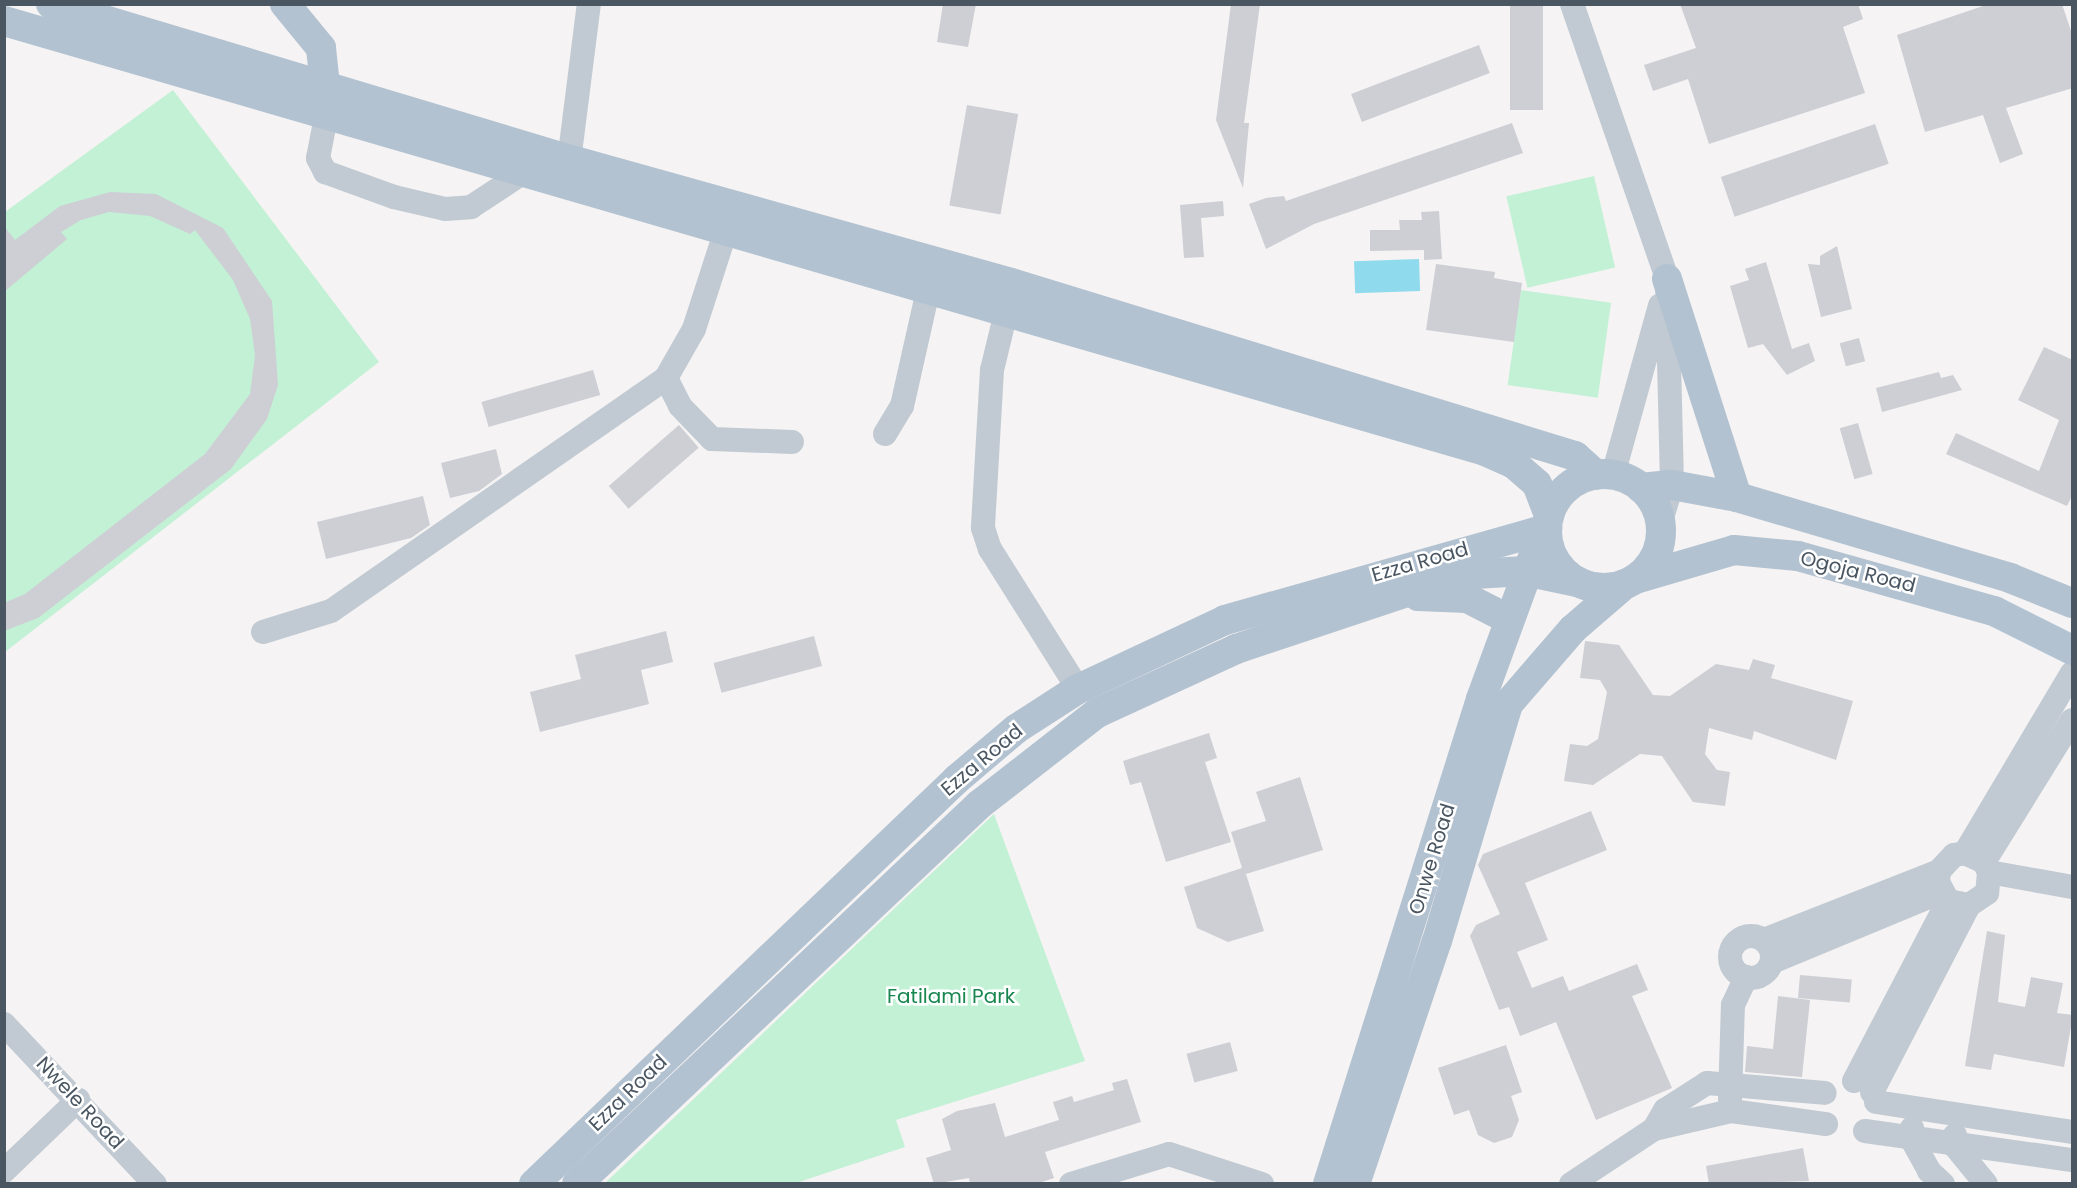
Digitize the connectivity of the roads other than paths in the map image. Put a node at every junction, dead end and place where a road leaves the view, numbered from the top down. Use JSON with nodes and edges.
{"nodes":[{"id":1,"x":51,"y":4,"type":"edge"},
{"id":2,"x":589,"y":4,"type":"edge"},
{"id":3,"x":1572,"y":4,"type":"edge"},
{"id":4,"x":293,"y":7,"type":"edge"},
{"id":5,"x":4,"y":21,"type":"edge"},
{"id":6,"x":327,"y":102,"type":"junction"},
{"id":7,"x":524,"y":172,"type":"junction"},
{"id":8,"x":568,"y":173,"type":"junction"},
{"id":9,"x":726,"y":233,"type":"junction"},
{"id":10,"x":1667,"y":279,"type":"junction"},
{"id":11,"x":929,"y":286,"type":"junction"},
{"id":12,"x":1007,"y":308,"type":"junction"},
{"id":13,"x":666,"y":378,"type":"junction"},
{"id":14,"x":885,"y":434,"type":"dead end"},
{"id":15,"x":792,"y":442,"type":"dead end"},
{"id":16,"x":1604,"y":475,"type":"junction"},
{"id":17,"x":1672,"y":485,"type":"junction"},
{"id":18,"x":1641,"y":488,"type":"junction"},
{"id":19,"x":1737,"y":497,"type":"junction"},
{"id":20,"x":1660,"y":520,"type":"junction"},
{"id":21,"x":1548,"y":528,"type":"junction"},
{"id":22,"x":1525,"y":571,"type":"junction"},
{"id":23,"x":1630,"y":582,"type":"junction"},
{"id":24,"x":1581,"y":583,"type":"junction"},
{"id":25,"x":1409,"y":595,"type":"junction"},
{"id":26,"x":2073,"y":603,"type":"edge"},
{"id":27,"x":1508,"y":619,"type":"junction"},
{"id":28,"x":264,"y":632,"type":"dead end"},
{"id":29,"x":2073,"y":650,"type":"edge"},
{"id":30,"x":2073,"y":673,"type":"edge"},
{"id":31,"x":1078,"y":689,"type":"junction"},
{"id":32,"x":2073,"y":720,"type":"edge"},
{"id":33,"x":2050,"y":735,"type":"junction"},
{"id":34,"x":957,"y":779,"type":"junction"},
{"id":35,"x":980,"y":804,"type":"junction"},
{"id":36,"x":1979,"y":863,"type":"junction"},
{"id":37,"x":2073,"y":887,"type":"edge"},
{"id":38,"x":1949,"y":892,"type":"junction"},
{"id":39,"x":1424,"y":936,"type":"junction"},
{"id":40,"x":1768,"y":951,"type":"junction"},
{"id":41,"x":1746,"y":977,"type":"junction"},
{"id":42,"x":4,"y":1024,"type":"edge"},
{"id":43,"x":1728,"y":1083,"type":"junction"},
{"id":44,"x":1867,"y":1092,"type":"junction"},
{"id":45,"x":1826,"y":1093,"type":"junction"},
{"id":46,"x":78,"y":1100,"type":"junction"},
{"id":47,"x":1914,"y":1110,"type":"junction"},
{"id":48,"x":1731,"y":1111,"type":"junction"},
{"id":49,"x":1958,"y":1118,"type":"junction"},
{"id":50,"x":1826,"y":1124,"type":"junction"},
{"id":51,"x":1654,"y":1129,"type":"junction"},
{"id":52,"x":1865,"y":1131,"type":"junction"},
{"id":53,"x":2073,"y":1132,"type":"edge"},
{"id":54,"x":1911,"y":1138,"type":"junction"},
{"id":55,"x":1954,"y":1145,"type":"junction"},
{"id":56,"x":2073,"y":1160,"type":"edge"},
{"id":57,"x":4,"y":1171,"type":"edge"},
{"id":58,"x":155,"y":1184,"type":"edge"},
{"id":59,"x":534,"y":1184,"type":"edge"},
{"id":60,"x":578,"y":1184,"type":"edge"},
{"id":61,"x":1071,"y":1184,"type":"edge"},
{"id":62,"x":1262,"y":1184,"type":"edge"},
{"id":63,"x":1328,"y":1184,"type":"edge"},
{"id":64,"x":1355,"y":1184,"type":"edge"},
{"id":65,"x":1571,"y":1184,"type":"edge"},
{"id":66,"x":1943,"y":1184,"type":"edge"},
{"id":67,"x":1986,"y":1184,"type":"edge"}],
"edges":[{"from":1,"to":6,"type":"main road"},
{"from":2,"to":8,"type":"street"},
{"from":3,"to":10,"type":"street"},
{"from":4,"to":6,"type":"main road"},
{"from":5,"to":6,"type":"main road"},
{"from":6,"to":7,"type":"main road"},
{"from":6,"to":7,"type":"street"},
{"from":6,"to":8,"type":"main road"},
{"from":7,"to":8,"type":"main road"},
{"from":8,"to":9,"type":"main road"},
{"from":8,"to":16,"type":"main road"},
{"from":9,"to":11,"type":"main road"},
{"from":9,"to":13,"type":"street"},
{"from":10,"to":16,"type":"street"},
{"from":10,"to":17,"type":"street"},
{"from":10,"to":19,"type":"main road"},
{"from":11,"to":12,"type":"main road"},
{"from":11,"to":14,"type":"street"},
{"from":12,"to":21,"type":"main road"},
{"from":12,"to":31,"type":"street"},
{"from":13,"to":15,"type":"street"},
{"from":13,"to":28,"type":"street"},
{"from":16,"to":18,"type":"main road"},
{"from":16,"to":21,"type":"main road"},
{"from":17,"to":18,"type":"main road","name":"Ogoja Road"},
{"from":17,"to":19,"type":"main road","name":"Ogoja Road"},
{"from":17,"to":20,"type":"street"},
{"from":18,"to":20,"type":"main road"},
{"from":19,"to":26,"type":"main road","name":"Ogoja Road"},
{"from":20,"to":23,"type":"main road"},
{"from":21,"to":22,"type":"main road","name":"Onwe Road"},
{"from":21,"to":24,"type":"main road"},
{"from":21,"to":31,"type":"main road","name":"Ezza Road"},
{"from":22,"to":24,"type":"main road","name":"Ezza Road"},
{"from":22,"to":25,"type":"main road","name":"Ezza Road"},
{"from":22,"to":27,"type":"main road","name":"Onwe Road"},
{"from":23,"to":24,"type":"main road"},
{"from":23,"to":29,"type":"main road","name":"Ogoja Road"},
{"from":23,"to":39,"type":"main road","name":"Onwe Road"},
{"from":25,"to":27,"type":"main road"},
{"from":25,"to":35,"type":"main road","name":"Ezza Road"},
{"from":27,"to":39,"type":"main road","name":"Onwe Road"},
{"from":30,"to":33,"type":"street"},
{"from":31,"to":34,"type":"main road","name":"Ezza Road"},
{"from":32,"to":33,"type":"street"},
{"from":33,"to":36,"type":"street"},
{"from":34,"to":35,"type":"main road"},
{"from":34,"to":59,"type":"main road","name":"Ezza Road"},
{"from":35,"to":60,"type":"main road","name":"Ezza Road"},
{"from":36,"to":37,"type":"street"},
{"from":36,"to":38,"type":"street"},
{"from":36,"to":38,"type":"street"},
{"from":38,"to":40,"type":"street"},
{"from":38,"to":44,"type":"street"},
{"from":39,"to":63,"type":"main road","name":"Onwe Road"},
{"from":39,"to":64,"type":"main road","name":"Onwe Road"},
{"from":40,"to":41,"type":"street"},
{"from":40,"to":41,"type":"street"},
{"from":41,"to":43,"type":"street"},
{"from":42,"to":46,"type":"street","name":"Nwele Road"},
{"from":43,"to":45,"type":"street"},
{"from":43,"to":48,"type":"street"},
{"from":43,"to":51,"type":"street"},
{"from":44,"to":45,"type":"street"},
{"from":44,"to":47,"type":"street"},
{"from":44,"to":52,"type":"street"},
{"from":45,"to":50,"type":"street"},
{"from":46,"to":57,"type":"street"},
{"from":46,"to":58,"type":"street","name":"Nwele Road"},
{"from":47,"to":49,"type":"street"},
{"from":47,"to":54,"type":"street"},
{"from":48,"to":50,"type":"street"},
{"from":48,"to":51,"type":"street"},
{"from":49,"to":53,"type":"street"},
{"from":49,"to":55,"type":"street"},
{"from":50,"to":52,"type":"street"},
{"from":51,"to":65,"type":"street"},
{"from":52,"to":54,"type":"street"},
{"from":54,"to":55,"type":"street"},
{"from":54,"to":66,"type":"street"},
{"from":55,"to":56,"type":"street"},
{"from":55,"to":67,"type":"street"},
{"from":61,"to":62,"type":"street"}]}
